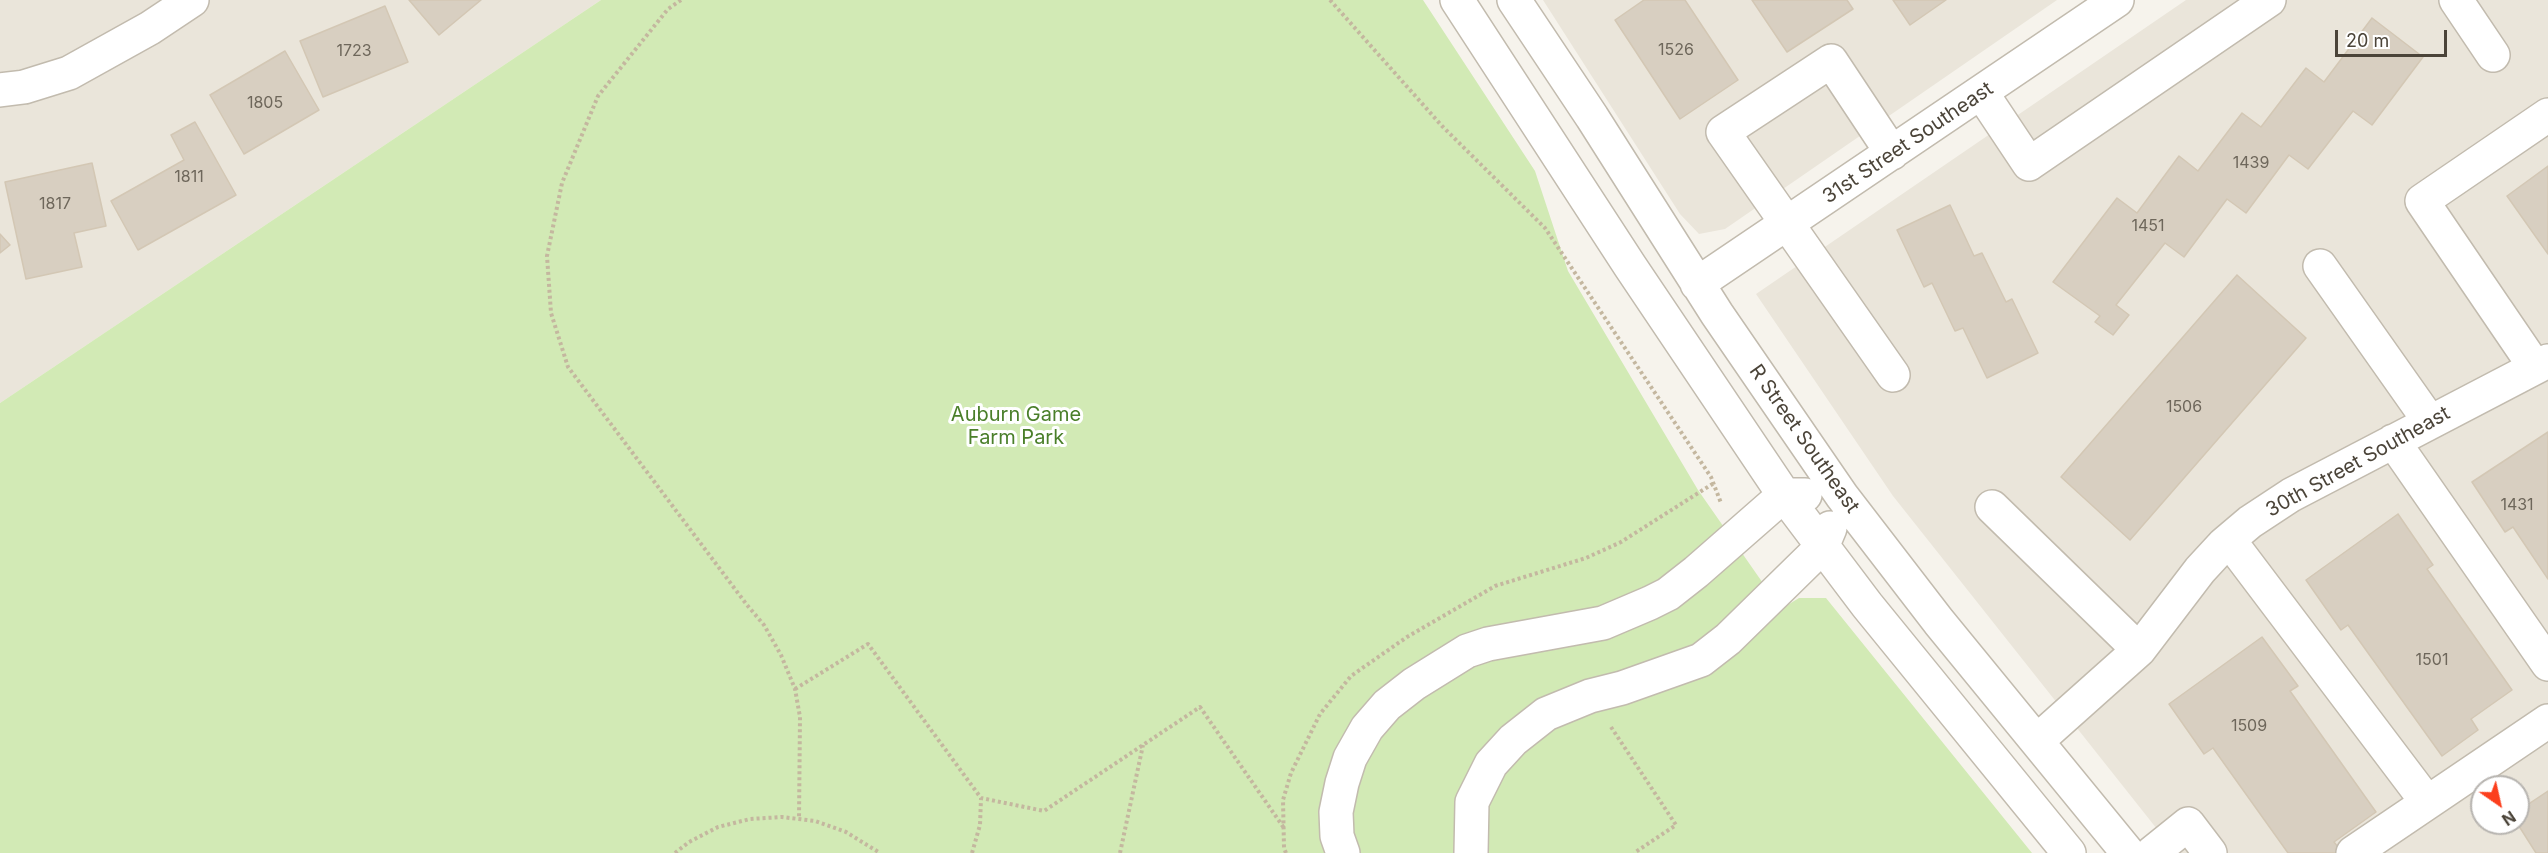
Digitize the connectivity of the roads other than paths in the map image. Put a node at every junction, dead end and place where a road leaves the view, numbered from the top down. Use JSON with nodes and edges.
{"nodes":[{"id":1,"x":192,"y":0,"type":"edge"},
{"id":2,"x":1457,"y":0,"type":"edge"},
{"id":3,"x":1514,"y":0,"type":"edge"},
{"id":4,"x":2117,"y":0,"type":"edge"},
{"id":5,"x":2269,"y":0,"type":"edge"},
{"id":6,"x":2456,"y":0,"type":"edge"},
{"id":7,"x":2493,"y":55,"type":"dead end"},
{"id":8,"x":0,"y":90,"type":"edge"},
{"id":9,"x":1982,"y":92,"type":"junction"},
{"id":10,"x":2548,"y":115,"type":"edge"},
{"id":11,"x":1892,"y":153,"type":"junction"},
{"id":12,"x":1787,"y":225,"type":"junction"},
{"id":13,"x":2320,"y":266,"type":"dead end"},
{"id":14,"x":1697,"y":284,"type":"junction"},
{"id":15,"x":2542,"y":364,"type":"edge"},
{"id":16,"x":1893,"y":375,"type":"dead end"},
{"id":17,"x":2430,"y":422,"type":"junction"},
{"id":18,"x":2393,"y":441,"type":"junction"},
{"id":19,"x":1784,"y":495,"type":"junction"},
{"id":20,"x":1842,"y":496,"type":"junction"},
{"id":21,"x":1992,"y":507,"type":"dead end"},
{"id":22,"x":2229,"y":540,"type":"junction"},
{"id":23,"x":1822,"y":547,"type":"junction"},
{"id":24,"x":2139,"y":650,"type":"junction"},
{"id":25,"x":2548,"y":664,"type":"edge"},
{"id":26,"x":2548,"y":721,"type":"edge"},
{"id":27,"x":2037,"y":741,"type":"junction"},
{"id":28,"x":2427,"y":802,"type":"junction"},
{"id":29,"x":1343,"y":853,"type":"edge"},
{"id":30,"x":1471,"y":853,"type":"edge"},
{"id":31,"x":2069,"y":853,"type":"edge"},
{"id":32,"x":2128,"y":853,"type":"edge"},
{"id":33,"x":2152,"y":853,"type":"edge"},
{"id":34,"x":2210,"y":853,"type":"edge"},
{"id":35,"x":2353,"y":853,"type":"edge"}],
"edges":[{"from":1,"to":8,"type":"street"},
{"from":2,"to":19,"type":"street"},
{"from":3,"to":14,"type":"street","name":"R Street Southeast"},
{"from":4,"to":9,"type":"street","name":"31st Street Southeast"},
{"from":5,"to":9,"type":"street"},
{"from":6,"to":7,"type":"street"},
{"from":9,"to":11,"type":"street","name":"31st Street Southeast"},
{"from":10,"to":15,"type":"street"},
{"from":11,"to":12,"type":"street","name":"31st Street Southeast"},
{"from":11,"to":12,"type":"street"},
{"from":12,"to":14,"type":"street","name":"31st Street Southeast"},
{"from":12,"to":16,"type":"street"},
{"from":13,"to":17,"type":"street"},
{"from":14,"to":20,"type":"street","name":"R Street Southeast"},
{"from":15,"to":17,"type":"street","name":"30th Street Southeast"},
{"from":17,"to":18,"type":"street","name":"30th Street Southeast"},
{"from":18,"to":22,"type":"street","name":"30th Street Southeast"},
{"from":18,"to":25,"type":"street"},
{"from":19,"to":20,"type":"street"},
{"from":19,"to":23,"type":"street"},
{"from":19,"to":29,"type":"street"},
{"from":20,"to":23,"type":"street"},
{"from":20,"to":27,"type":"street","name":"R Street Southeast"},
{"from":21,"to":24,"type":"street"},
{"from":22,"to":24,"type":"street","name":"30th Street Southeast"},
{"from":22,"to":28,"type":"street"},
{"from":23,"to":30,"type":"street"},
{"from":23,"to":31,"type":"street"},
{"from":24,"to":27,"type":"street","name":"30th Street Southeast"},
{"from":26,"to":28,"type":"street"},
{"from":27,"to":32,"type":"street","name":"R Street Southeast"},
{"from":28,"to":35,"type":"street"},
{"from":33,"to":34,"type":"street"}]}
